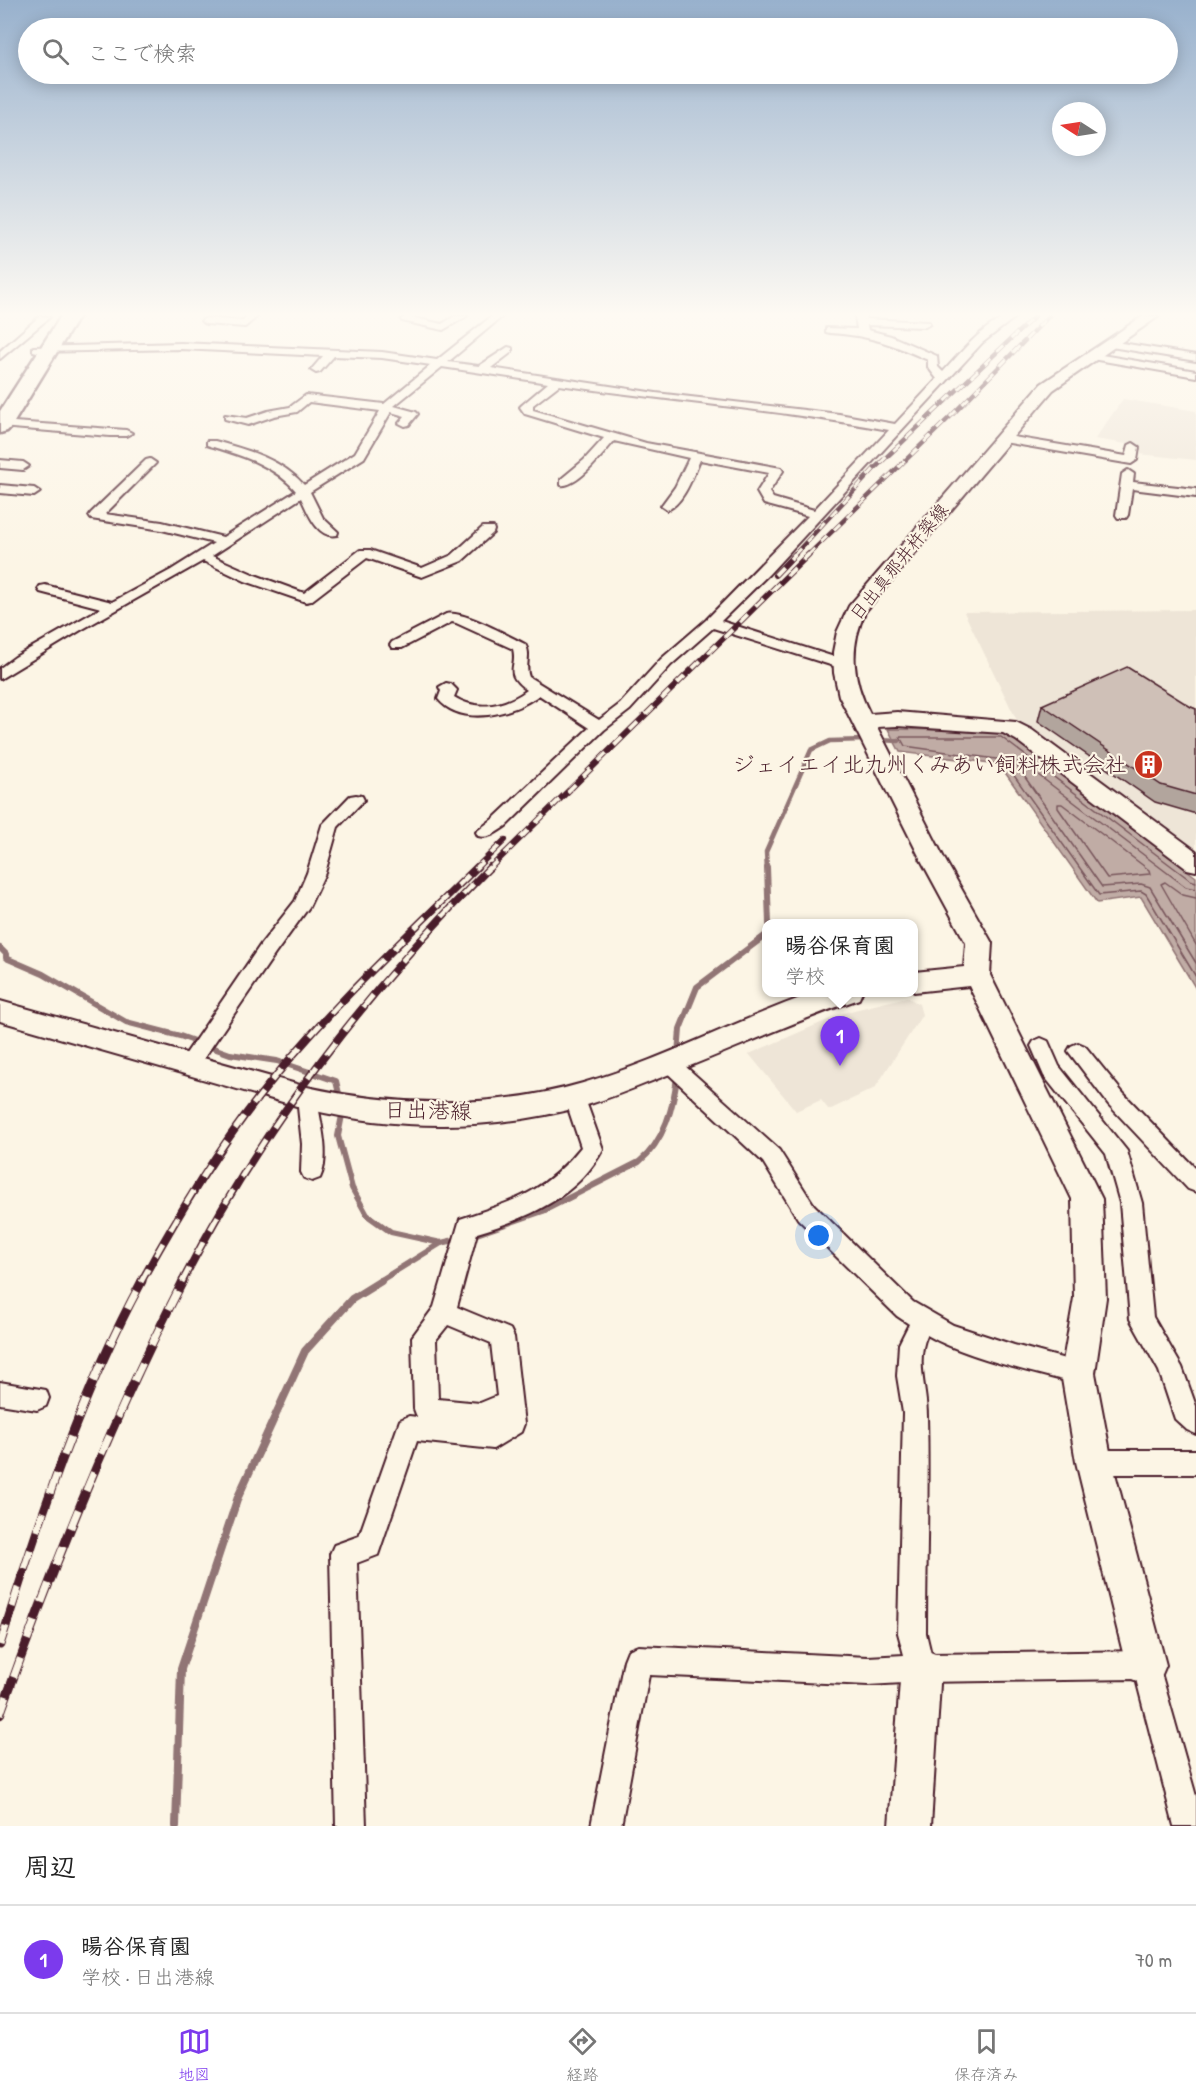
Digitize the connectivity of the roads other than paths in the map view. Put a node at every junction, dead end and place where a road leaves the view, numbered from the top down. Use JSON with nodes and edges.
{"nodes":[{"id":1,"x":11,"y":401,"type":"edge"},
{"id":2,"x":303,"y":401,"type":"edge"},
{"id":3,"x":332,"y":401,"type":"edge"},
{"id":4,"x":395,"y":401,"type":"edge"},
{"id":5,"x":531,"y":401,"type":"edge"},
{"id":6,"x":711,"y":401,"type":"edge"},
{"id":7,"x":922,"y":401,"type":"edge"},
{"id":8,"x":1035,"y":401,"type":"edge"},
{"id":9,"x":387,"y":408,"type":"junction"},
{"id":10,"x":229,"y":417,"type":"dead end"},
{"id":11,"x":0,"y":420,"type":"edge"},
{"id":12,"x":405,"y":423,"type":"dead end"},
{"id":13,"x":899,"y":428,"type":"junction"},
{"id":14,"x":126,"y":433,"type":"dead end"},
{"id":15,"x":612,"y":436,"type":"junction"},
{"id":16,"x":1002,"y":439,"type":"junction"},
{"id":17,"x":211,"y":443,"type":"dead end"},
{"id":18,"x":696,"y":456,"type":"junction"},
{"id":19,"x":150,"y":463,"type":"dead end"},
{"id":20,"x":0,"y":464,"type":"edge"},
{"id":21,"x":23,"y":466,"type":"dead end"},
{"id":22,"x":565,"y":482,"type":"dead end"},
{"id":23,"x":1126,"y":485,"type":"junction"},
{"id":24,"x":0,"y":489,"type":"edge"},
{"id":25,"x":303,"y":491,"type":"junction"},
{"id":26,"x":33,"y":492,"type":"dead end"},
{"id":27,"x":1196,"y":493,"type":"edge"},
{"id":28,"x":768,"y":501,"type":"junction"},
{"id":29,"x":753,"y":502,"type":"dead end"},
{"id":30,"x":667,"y":506,"type":"dead end"},
{"id":31,"x":816,"y":514,"type":"junction"},
{"id":32,"x":1122,"y":515,"type":"dead end"},
{"id":33,"x":488,"y":530,"type":"dead end"},
{"id":34,"x":332,"y":532,"type":"dead end"},
{"id":35,"x":224,"y":541,"type":"junction"},
{"id":36,"x":202,"y":556,"type":"junction"},
{"id":37,"x":45,"y":589,"type":"dead end"},
{"id":38,"x":115,"y":607,"type":"junction"},
{"id":39,"x":711,"y":623,"type":"junction"},
{"id":40,"x":397,"y":645,"type":"dead end"},
{"id":41,"x":844,"y":665,"type":"junction"},
{"id":42,"x":0,"y":675,"type":"edge"},
{"id":43,"x":446,"y":687,"type":"dead end"},
{"id":44,"x":537,"y":690,"type":"junction"},
{"id":45,"x":864,"y":722,"type":"junction"},
{"id":46,"x":599,"y":727,"type":"junction"},
{"id":47,"x":356,"y":800,"type":"dead end"},
{"id":48,"x":484,"y":832,"type":"dead end"},
{"id":49,"x":1196,"y":863,"type":"edge"},
{"id":50,"x":977,"y":975,"type":"junction"},
{"id":51,"x":918,"y":982,"type":"edge"},
{"id":52,"x":836,"y":997,"type":"edge"},
{"id":53,"x":0,"y":1011,"type":"edge"},
{"id":54,"x":1041,"y":1046,"type":"dead end"},
{"id":55,"x":1078,"y":1051,"type":"dead end"},
{"id":56,"x":672,"y":1062,"type":"junction"},
{"id":57,"x":188,"y":1066,"type":"junction"},
{"id":58,"x":574,"y":1096,"type":"junction"},
{"id":59,"x":307,"y":1098,"type":"junction"},
{"id":60,"x":312,"y":1172,"type":"dead end"},
{"id":61,"x":1196,"y":1183,"type":"edge"},
{"id":62,"x":444,"y":1312,"type":"junction"},
{"id":63,"x":923,"y":1319,"type":"junction"},
{"id":64,"x":1078,"y":1373,"type":"junction"},
{"id":65,"x":0,"y":1393,"type":"edge"},
{"id":66,"x":37,"y":1398,"type":"dead end"},
{"id":67,"x":502,"y":1406,"type":"dead end"},
{"id":68,"x":1196,"y":1422,"type":"edge"},
{"id":69,"x":1094,"y":1462,"type":"junction"},
{"id":70,"x":1196,"y":1462,"type":"edge"},
{"id":71,"x":1146,"y":1665,"type":"junction"},
{"id":72,"x":921,"y":1668,"type":"junction"},
{"id":73,"x":351,"y":1826,"type":"edge"},
{"id":74,"x":606,"y":1826,"type":"edge"},
{"id":75,"x":910,"y":1826,"type":"edge"},
{"id":76,"x":1190,"y":1826,"type":"edge"}],
"edges":[{"from":1,"to":11,"type":"highway"},
{"from":2,"to":10,"type":"street"},
{"from":3,"to":9,"type":"street"},
{"from":4,"to":9,"type":"street"},
{"from":5,"to":15,"type":"street"},
{"from":6,"to":13,"type":"street"},
{"from":7,"to":13,"type":"street"},
{"from":8,"to":16,"type":"main road","name":"日出真那井杵築線"},
{"from":9,"to":12,"type":"street"},
{"from":9,"to":25,"type":"street"},
{"from":11,"to":14,"type":"street"},
{"from":13,"to":31,"type":"street"},
{"from":15,"to":18,"type":"street"},
{"from":15,"to":22,"type":"street"},
{"from":16,"to":23,"type":"street"},
{"from":16,"to":41,"type":"main road","name":"日出真那井杵築線"},
{"from":17,"to":25,"type":"street"},
{"from":18,"to":28,"type":"street"},
{"from":18,"to":30,"type":"street"},
{"from":19,"to":35,"type":"street"},
{"from":20,"to":21,"type":"street"},
{"from":23,"to":27,"type":"street"},
{"from":23,"to":32,"type":"street"},
{"from":24,"to":26,"type":"street"},
{"from":25,"to":34,"type":"street"},
{"from":25,"to":35,"type":"street"},
{"from":28,"to":29,"type":"street"},
{"from":28,"to":31,"type":"street"},
{"from":31,"to":39,"type":"street"},
{"from":33,"to":36,"type":"street"},
{"from":35,"to":36,"type":"street"},
{"from":36,"to":38,"type":"street"},
{"from":37,"to":38,"type":"street"},
{"from":38,"to":42,"type":"street"},
{"from":39,"to":41,"type":"street"},
{"from":39,"to":46,"type":"street"},
{"from":40,"to":44,"type":"street"},
{"from":41,"to":45,"type":"main road","name":"日出真那井杵築線"},
{"from":43,"to":44,"type":"street"},
{"from":44,"to":46,"type":"street"},
{"from":45,"to":49,"type":"main road"},
{"from":45,"to":50,"type":"main road","name":"日出真那井杵築線"},
{"from":46,"to":48,"type":"street"},
{"from":47,"to":57,"type":"street"},
{"from":50,"to":51,"type":"main road"},
{"from":50,"to":64,"type":"main road"},
{"from":52,"to":56,"type":"main road","name":"日出港線"},
{"from":53,"to":57,"type":"main road","name":"日出港線"},
{"from":54,"to":68,"type":"street"},
{"from":55,"to":61,"type":"street"},
{"from":56,"to":58,"type":"main road","name":"日出港線"},
{"from":56,"to":63,"type":"street"},
{"from":57,"to":59,"type":"main road","name":"日出港線"},
{"from":58,"to":59,"type":"main road","name":"日出港線"},
{"from":58,"to":62,"type":"street"},
{"from":59,"to":60,"type":"street"},
{"from":62,"to":67,"type":"street"},
{"from":62,"to":73,"type":"street"},
{"from":63,"to":64,"type":"street"},
{"from":63,"to":72,"type":"street"},
{"from":64,"to":69,"type":"main road"},
{"from":65,"to":66,"type":"street"},
{"from":69,"to":70,"type":"street"},
{"from":69,"to":71,"type":"main road"},
{"from":71,"to":72,"type":"street"},
{"from":71,"to":76,"type":"street"},
{"from":72,"to":74,"type":"street"},
{"from":72,"to":75,"type":"main road"}]}
